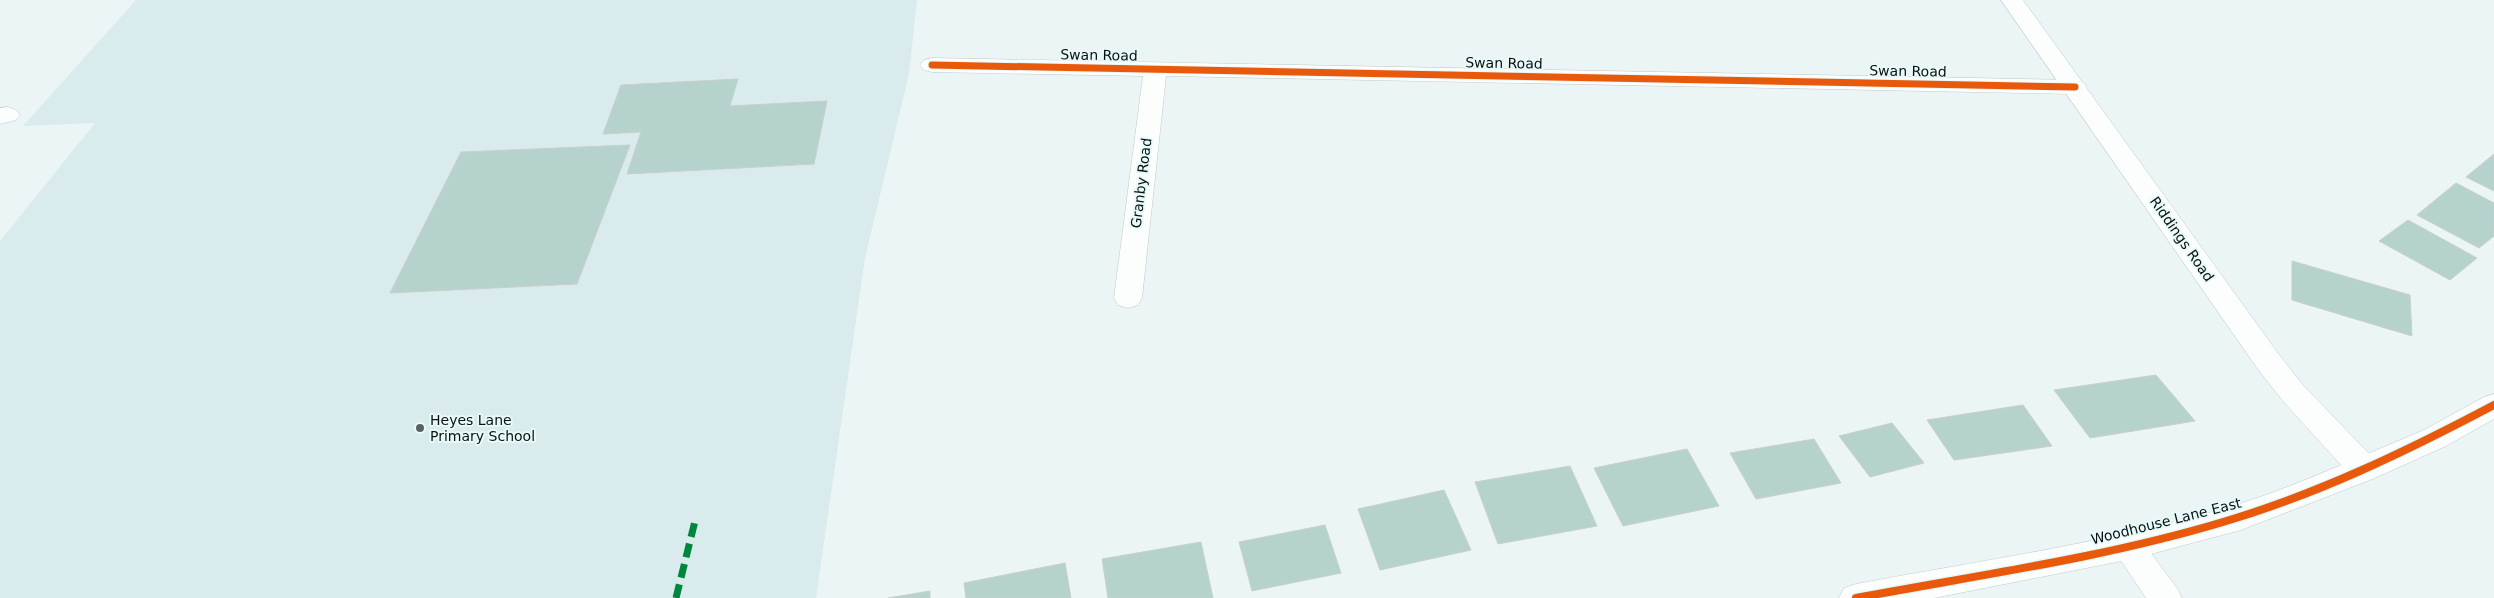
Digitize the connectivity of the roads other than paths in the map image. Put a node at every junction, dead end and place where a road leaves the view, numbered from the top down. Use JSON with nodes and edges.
{"nodes":[{"id":1,"x":2012,"y":0,"type":"edge"},
{"id":2,"x":932,"y":65,"type":"dead end"},
{"id":3,"x":1155,"y":69,"type":"junction"},
{"id":4,"x":2075,"y":87,"type":"junction"},
{"id":5,"x":1128,"y":298,"type":"dead end"},
{"id":6,"x":2494,"y":406,"type":"edge"},
{"id":7,"x":2364,"y":469,"type":"junction"},
{"id":8,"x":2127,"y":546,"type":"junction"},
{"id":9,"x":1856,"y":598,"type":"edge"},
{"id":10,"x":2165,"y":598,"type":"edge"}],
"edges":[{"from":1,"to":4,"type":"street","name":"Riddings Road"},
{"from":2,"to":3,"type":"street","name":"Swan Road"},
{"from":3,"to":4,"type":"street","name":"Swan Road"},
{"from":3,"to":5,"type":"street","name":"Granby Road"},
{"from":4,"to":7,"type":"street","name":"Riddings Road"},
{"from":6,"to":7,"type":"street","name":"Woodhouse Lane East"},
{"from":7,"to":8,"type":"street","name":"Woodhouse Lane East"},
{"from":8,"to":9,"type":"street","name":"Woodhouse Lane East"},
{"from":8,"to":10,"type":"street"}]}
